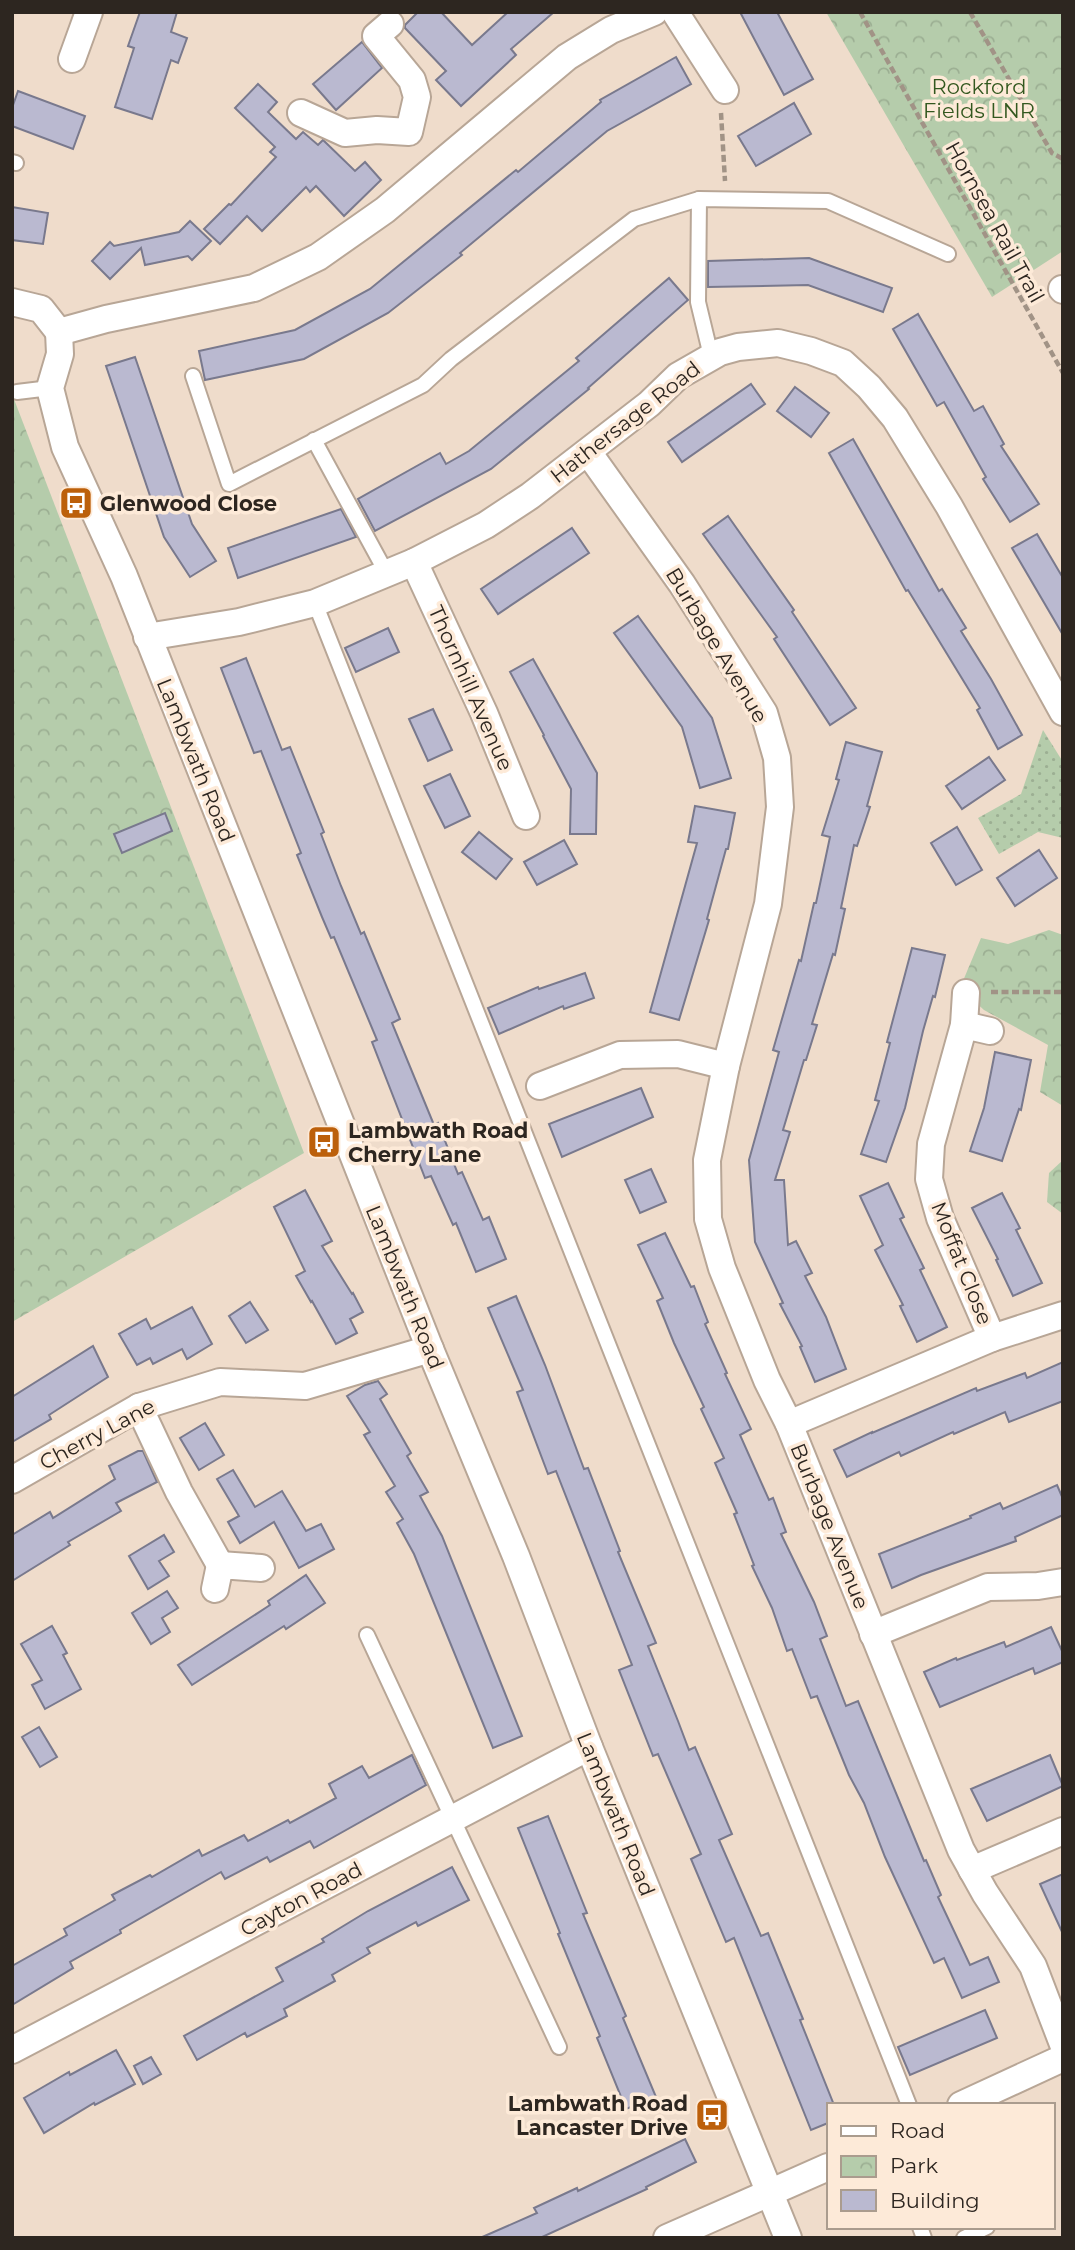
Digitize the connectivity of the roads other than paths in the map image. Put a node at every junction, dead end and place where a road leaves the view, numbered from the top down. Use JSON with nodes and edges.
{"nodes":[{"id":1,"x":89,"y":12,"type":"edge"},
{"id":2,"x":654,"y":12,"type":"edge"},
{"id":3,"x":675,"y":12,"type":"edge"},
{"id":4,"x":390,"y":24,"type":"dead end"},
{"id":5,"x":72,"y":59,"type":"dead end"},
{"id":6,"x":725,"y":90,"type":"road end"},
{"id":7,"x":301,"y":113,"type":"dead end"},
{"id":8,"x":410,"y":132,"type":"junction"},
{"id":9,"x":438,"y":168,"type":"junction"},
{"id":10,"x":699,"y":199,"type":"junction"},
{"id":11,"x":948,"y":254,"type":"dead end"},
{"id":12,"x":12,"y":302,"type":"edge"},
{"id":13,"x":59,"y":332,"type":"junction"},
{"id":14,"x":711,"y":356,"type":"junction"},
{"id":15,"x":193,"y":376,"type":"dead end"},
{"id":16,"x":50,"y":388,"type":"junction"},
{"id":17,"x":17,"y":392,"type":"dead end"},
{"id":18,"x":314,"y":440,"type":"junction"},
{"id":19,"x":587,"y":452,"type":"junction"},
{"id":20,"x":414,"y":562,"type":"junction"},
{"id":21,"x":387,"y":574,"type":"junction"},
{"id":22,"x":315,"y":603,"type":"junction"},
{"id":23,"x":147,"y":637,"type":"junction"},
{"id":24,"x":1063,"y":712,"type":"edge"},
{"id":25,"x":526,"y":816,"type":"dead end"},
{"id":26,"x":965,"y":993,"type":"road end"},
{"id":27,"x":964,"y":1025,"type":"junction"},
{"id":28,"x":990,"y":1031,"type":"dead end"},
{"id":29,"x":726,"y":1066,"type":"junction"},
{"id":30,"x":540,"y":1086,"type":"dead end"},
{"id":31,"x":1063,"y":1315,"type":"edge"},
{"id":32,"x":992,"y":1338,"type":"junction"},
{"id":33,"x":430,"y":1349,"type":"junction"},
{"id":34,"x":139,"y":1407,"type":"junction"},
{"id":35,"x":789,"y":1424,"type":"junction"},
{"id":36,"x":12,"y":1480,"type":"edge"},
{"id":37,"x":261,"y":1568,"type":"dead end"},
{"id":38,"x":1063,"y":1582,"type":"edge"},
{"id":39,"x":873,"y":1634,"type":"junction"},
{"id":40,"x":367,"y":1635,"type":"dead end"},
{"id":41,"x":589,"y":1747,"type":"junction"},
{"id":42,"x":453,"y":1819,"type":"junction"},
{"id":43,"x":1063,"y":1831,"type":"edge"},
{"id":44,"x":972,"y":1870,"type":"junction"},
{"id":45,"x":1063,"y":2044,"type":"edge"},
{"id":46,"x":559,"y":2047,"type":"dead end"},
{"id":47,"x":12,"y":2050,"type":"edge"},
{"id":48,"x":1063,"y":2058,"type":"edge"},
{"id":49,"x":908,"y":2103,"type":"edge"},
{"id":50,"x":965,"y":2103,"type":"edge"},
{"id":51,"x":827,"y":2166,"type":"edge"},
{"id":52,"x":771,"y":2193,"type":"junction"},
{"id":53,"x":983,"y":2229,"type":"edge"},
{"id":54,"x":667,"y":2238,"type":"edge"},
{"id":55,"x":789,"y":2238,"type":"edge"},
{"id":56,"x":964,"y":2238,"type":"edge"}],
"edges":[{"from":1,"to":5,"type":"street"},
{"from":2,"to":9,"type":"street"},
{"from":3,"to":6,"type":"street"},
{"from":4,"to":8,"type":"street"},
{"from":7,"to":8,"type":"street"},
{"from":8,"to":9,"type":"street"},
{"from":9,"to":13,"type":"street"},
{"from":10,"to":11,"type":"lane"},
{"from":10,"to":14,"type":"lane"},
{"from":10,"to":18,"type":"lane"},
{"from":12,"to":13,"type":"street"},
{"from":13,"to":16,"type":"street"},
{"from":14,"to":19,"type":"street","name":"Hathersage Road"},
{"from":14,"to":24,"type":"street","name":"Hathersage Road"},
{"from":15,"to":18,"type":"lane"},
{"from":16,"to":17,"type":"lane"},
{"from":16,"to":23,"type":"street","name":"Lambwath Road"},
{"from":18,"to":21,"type":"lane"},
{"from":19,"to":20,"type":"street","name":"Hathersage Road"},
{"from":19,"to":29,"type":"street","name":"Burbage Avenue"},
{"from":20,"to":21,"type":"street","name":"Hathersage Road"},
{"from":20,"to":25,"type":"street","name":"Thornhill Avenue"},
{"from":21,"to":22,"type":"street","name":"Hathersage Road"},
{"from":22,"to":23,"type":"street","name":"Hathersage Road"},
{"from":22,"to":49,"type":"lane"},
{"from":23,"to":33,"type":"street","name":"Lambwath Road"},
{"from":26,"to":27,"type":"street","name":"Moffat Close"},
{"from":27,"to":28,"type":"street"},
{"from":27,"to":32,"type":"street","name":"Moffat Close"},
{"from":29,"to":30,"type":"street"},
{"from":29,"to":35,"type":"street","name":"Burbage Avenue"},
{"from":31,"to":32,"type":"street","name":"Moffat Close"},
{"from":32,"to":35,"type":"street","name":"Moffat Close"},
{"from":33,"to":34,"type":"street","name":"Cherry Lane"},
{"from":33,"to":41,"type":"street","name":"Lambwath Road"},
{"from":34,"to":36,"type":"street","name":"Cherry Lane"},
{"from":34,"to":37,"type":"street"},
{"from":35,"to":39,"type":"street","name":"Burbage Avenue"},
{"from":38,"to":39,"type":"street"},
{"from":39,"to":44,"type":"street","name":"Burbage Avenue"},
{"from":40,"to":42,"type":"lane"},
{"from":41,"to":42,"type":"street","name":"Cayton Road"},
{"from":41,"to":52,"type":"street","name":"Lambwath Road"},
{"from":42,"to":46,"type":"lane"},
{"from":42,"to":47,"type":"street","name":"Cayton Road"},
{"from":43,"to":44,"type":"street"},
{"from":44,"to":45,"type":"street","name":"Burbage Avenue"},
{"from":48,"to":50,"type":"street"},
{"from":51,"to":52,"type":"street"},
{"from":52,"to":54,"type":"street"},
{"from":52,"to":55,"type":"street","name":"Lambwath Road"},
{"from":53,"to":56,"type":"lane"}]}
